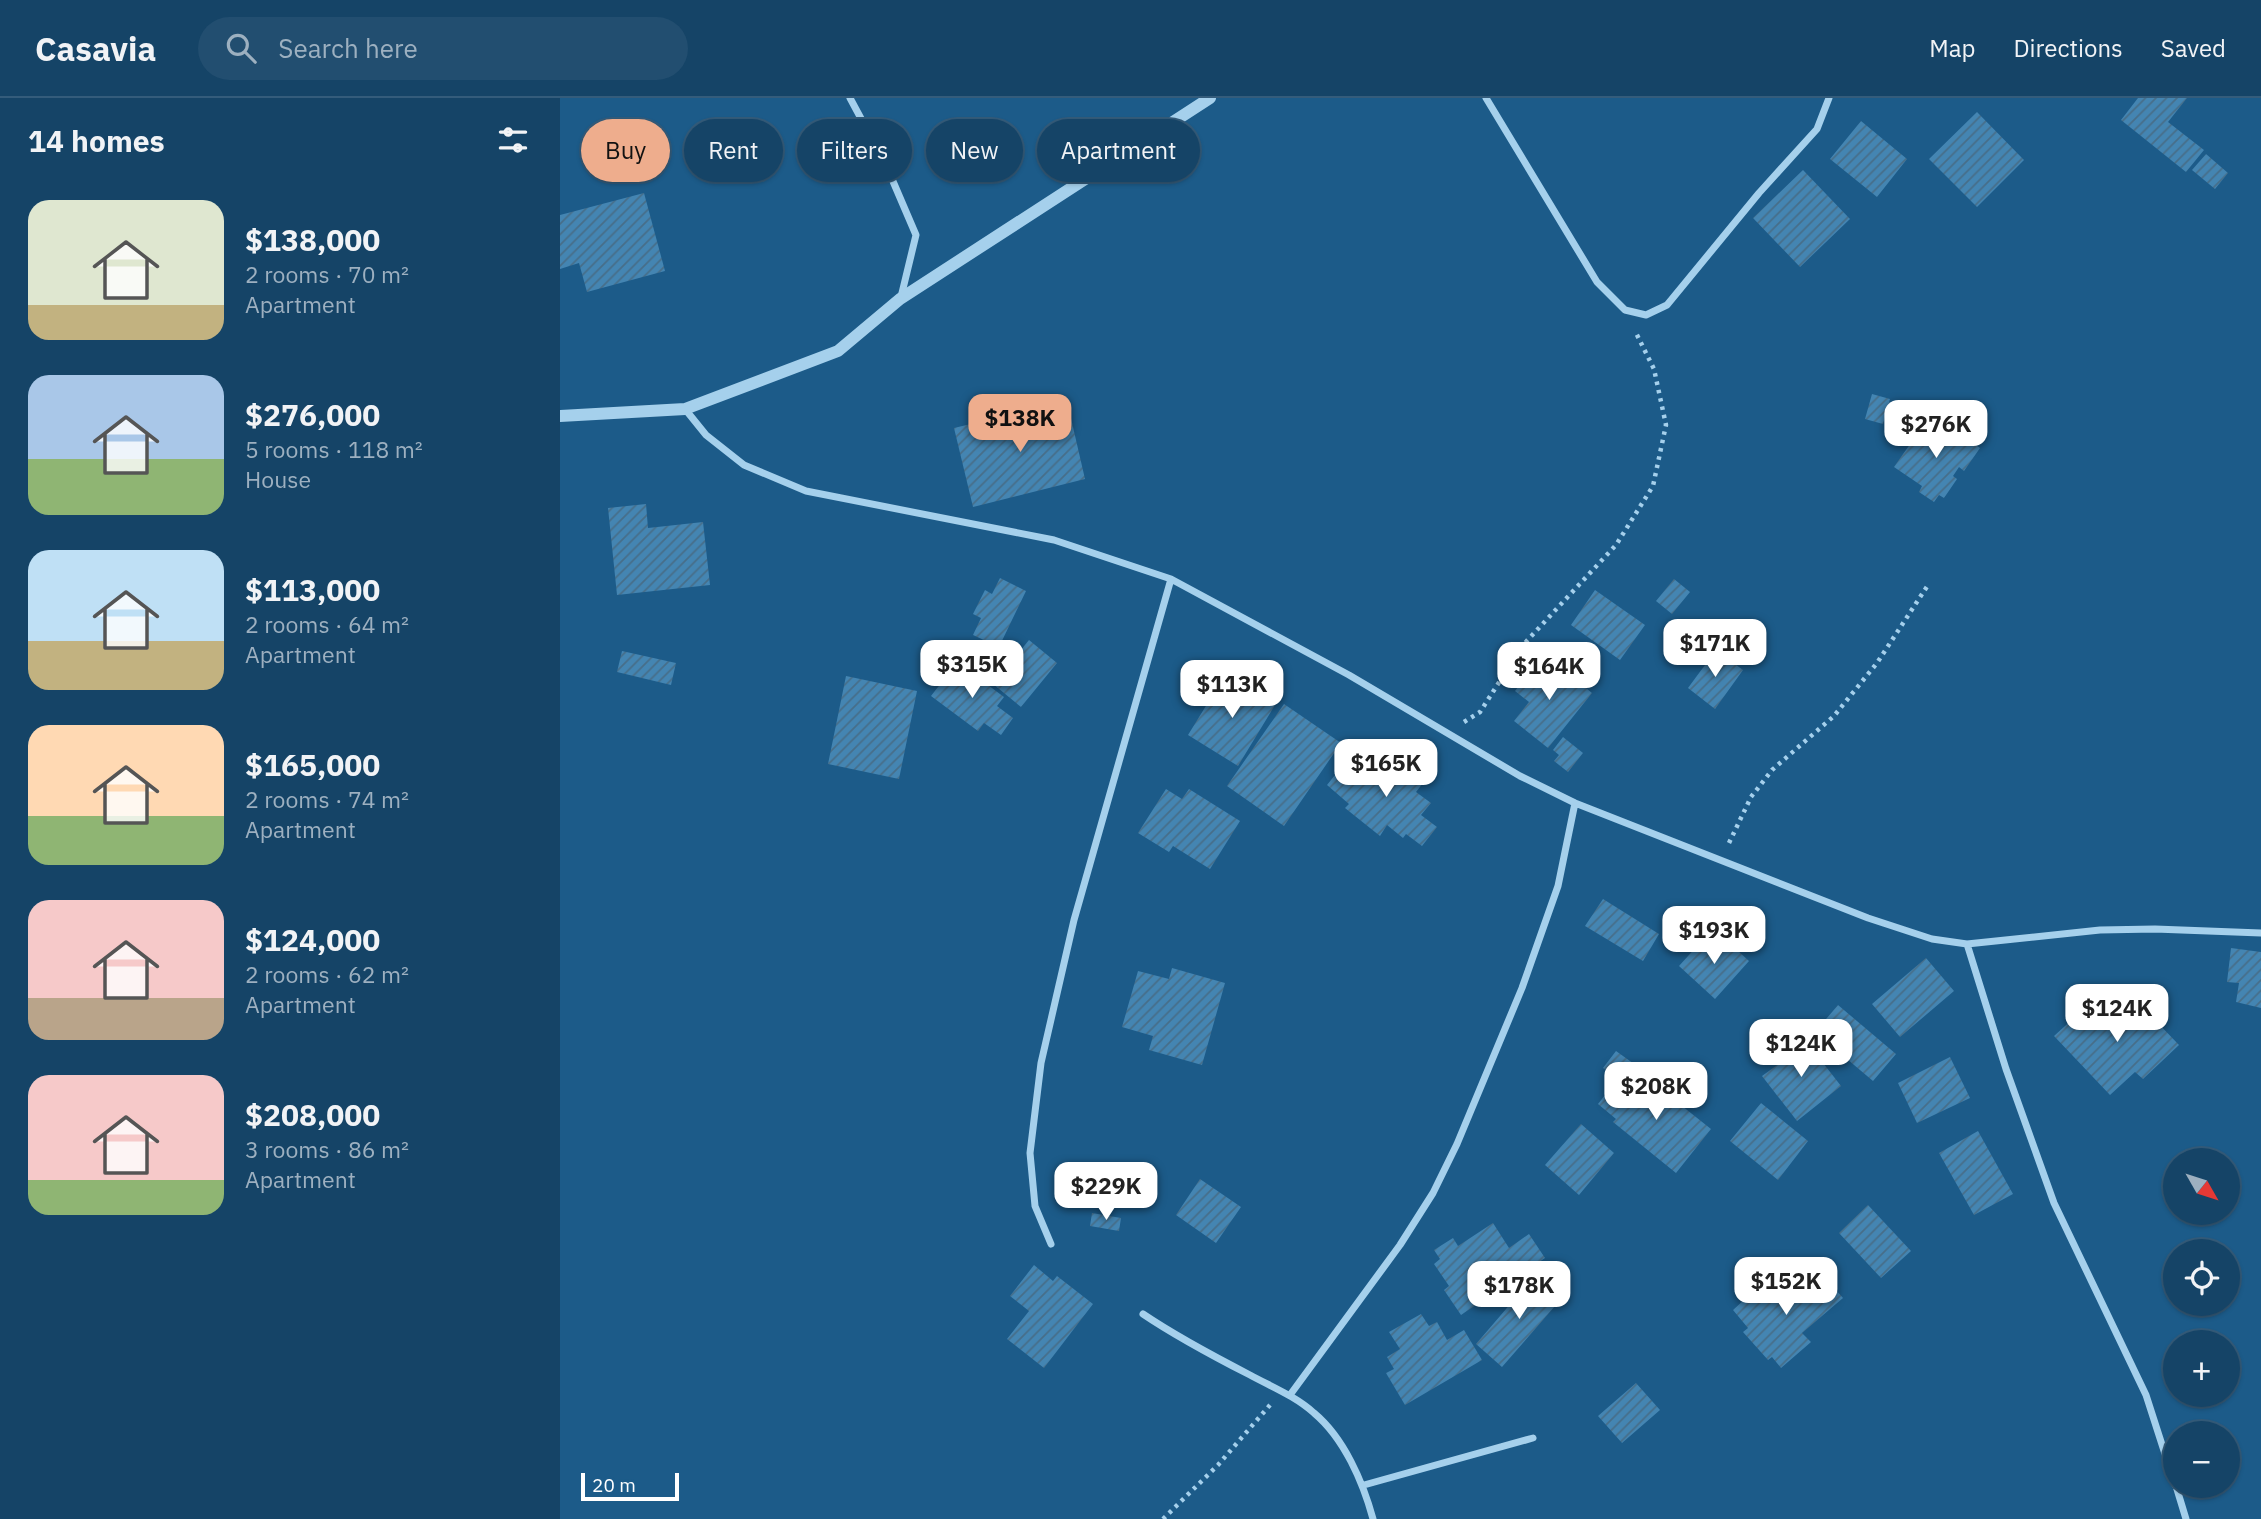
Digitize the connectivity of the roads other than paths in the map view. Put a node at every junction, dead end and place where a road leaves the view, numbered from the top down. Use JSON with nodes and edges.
{"nodes":[{"id":1,"x":850,"y":98,"type":"edge"},
{"id":2,"x":1210,"y":98,"type":"edge"},
{"id":3,"x":1486,"y":98,"type":"edge"},
{"id":4,"x":1829,"y":98,"type":"edge"},
{"id":5,"x":900,"y":299,"type":"junction"},
{"id":6,"x":685,"y":410,"type":"junction"},
{"id":7,"x":560,"y":416,"type":"edge"},
{"id":8,"x":1171,"y":579,"type":"junction"},
{"id":9,"x":1575,"y":803,"type":"junction"},
{"id":10,"x":2261,"y":933,"type":"edge"},
{"id":11,"x":1967,"y":944,"type":"junction"},
{"id":12,"x":1051,"y":1244,"type":"dead end"},
{"id":13,"x":1143,"y":1314,"type":"dead end"},
{"id":14,"x":1290,"y":1395,"type":"junction"},
{"id":15,"x":1533,"y":1438,"type":"dead end"},
{"id":16,"x":2163,"y":1448,"type":"edge"},
{"id":17,"x":1364,"y":1485,"type":"junction"},
{"id":18,"x":2179,"y":1498,"type":"edge"},
{"id":19,"x":1373,"y":1519,"type":"edge"},
{"id":20,"x":2186,"y":1519,"type":"edge"}],
"edges":[{"from":1,"to":5,"type":"street"},
{"from":2,"to":5,"type":"street"},
{"from":3,"to":4,"type":"street"},
{"from":5,"to":6,"type":"street"},
{"from":6,"to":7,"type":"street"},
{"from":6,"to":8,"type":"street"},
{"from":8,"to":9,"type":"street"},
{"from":8,"to":12,"type":"street"},
{"from":9,"to":11,"type":"street"},
{"from":9,"to":14,"type":"street"},
{"from":10,"to":11,"type":"street"},
{"from":11,"to":16,"type":"street"},
{"from":13,"to":14,"type":"street"},
{"from":14,"to":17,"type":"street"},
{"from":15,"to":17,"type":"street"},
{"from":17,"to":19,"type":"street"},
{"from":18,"to":20,"type":"street"}]}
